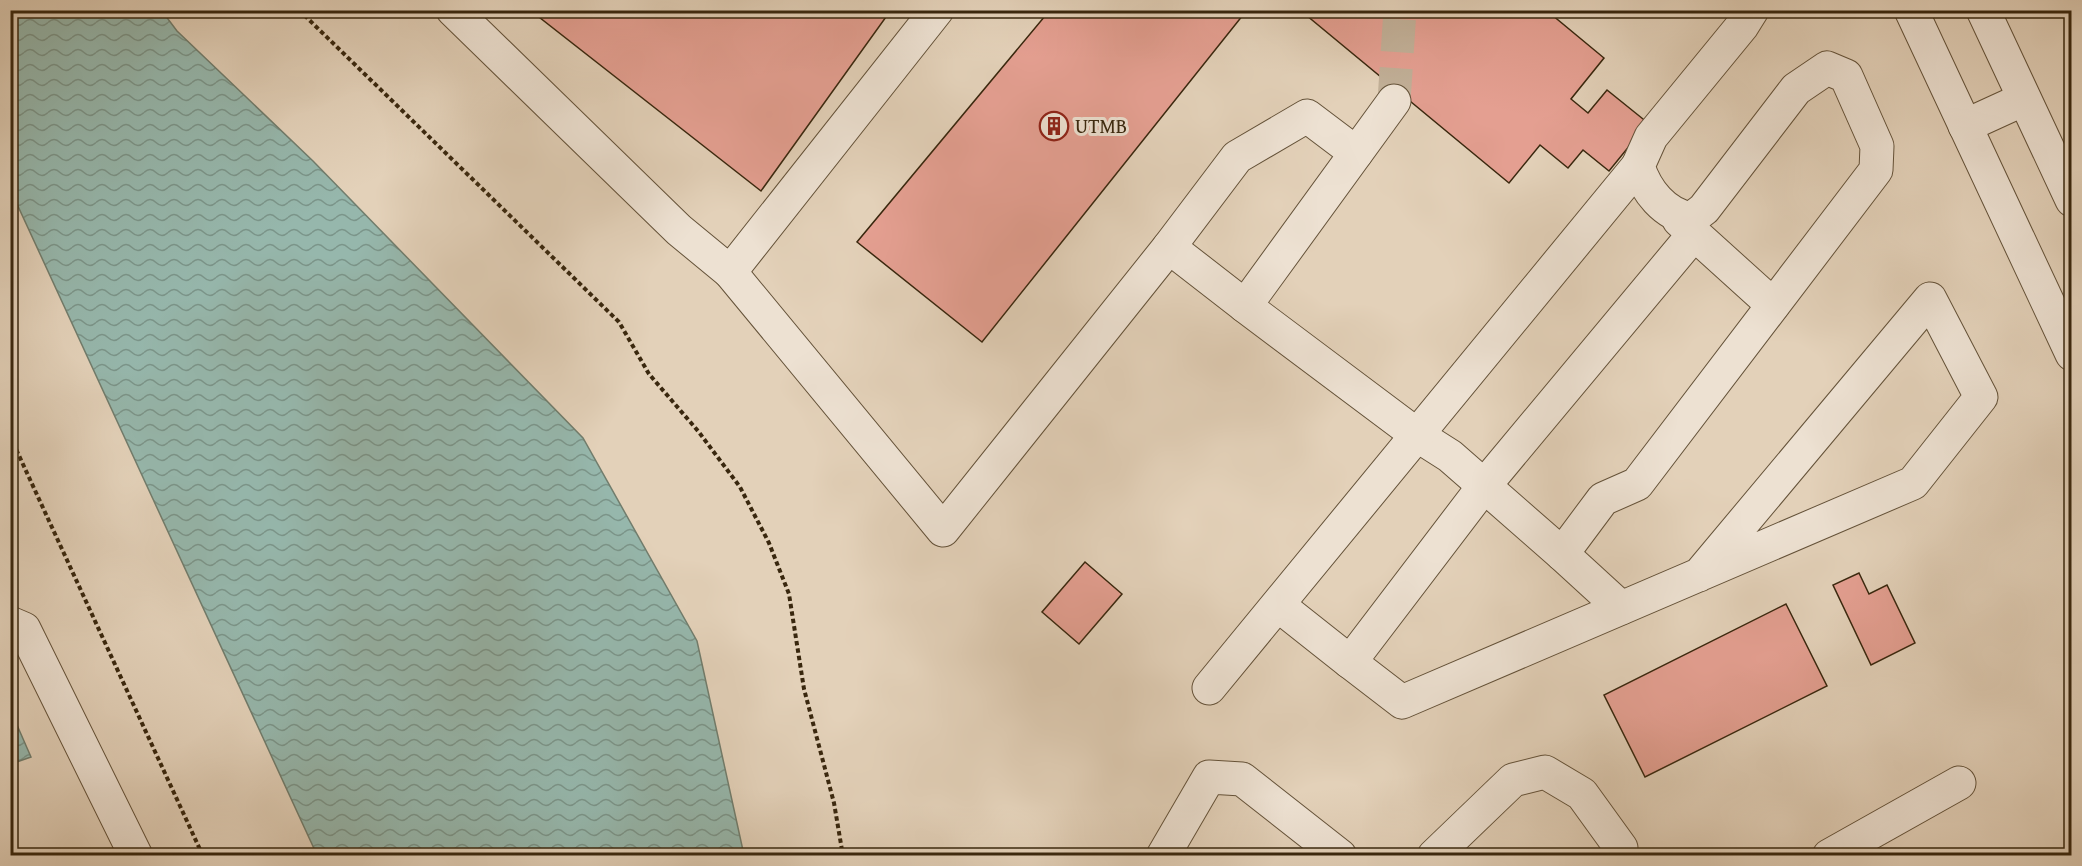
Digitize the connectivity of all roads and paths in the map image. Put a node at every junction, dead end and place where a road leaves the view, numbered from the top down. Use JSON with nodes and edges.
{"nodes":[{"id":1,"x":299,"y":10,"type":"edge"},
{"id":2,"x":453,"y":10,"type":"edge"},
{"id":3,"x":937,"y":10,"type":"edge"},
{"id":4,"x":1752,"y":10,"type":"edge"},
{"id":5,"x":1911,"y":10,"type":"edge"},
{"id":6,"x":1983,"y":10,"type":"edge"},
{"id":7,"x":2024,"y":99,"type":"junction"},
{"id":8,"x":1394,"y":101,"type":"tunnel mouth"},
{"id":9,"x":1965,"y":126,"type":"junction"},
{"id":10,"x":1356,"y":153,"type":"junction"},
{"id":11,"x":1638,"y":166,"type":"junction"},
{"id":12,"x":2072,"y":200,"type":"edge"},
{"id":13,"x":1684,"y":225,"type":"junction"},
{"id":14,"x":1169,"y":247,"type":"junction"},
{"id":15,"x":730,"y":272,"type":"junction"},
{"id":16,"x":1773,"y":305,"type":"junction"},
{"id":17,"x":1245,"y":306,"type":"junction"},
{"id":18,"x":2072,"y":354,"type":"edge"},
{"id":19,"x":1417,"y":435,"type":"junction"},
{"id":20,"x":10,"y":436,"type":"edge"},
{"id":21,"x":1484,"y":486,"type":"junction"},
{"id":22,"x":1562,"y":554,"type":"junction"},
{"id":23,"x":1699,"y":575,"type":"junction"},
{"id":24,"x":1278,"y":605,"type":"junction"},
{"id":25,"x":1621,"y":608,"type":"junction"},
{"id":26,"x":10,"y":623,"type":"edge"},
{"id":27,"x":1350,"y":662,"type":"junction"},
{"id":28,"x":1209,"y":688,"type":"dead end"},
{"id":29,"x":1959,"y":783,"type":"dead end"},
{"id":30,"x":1621,"y":848,"type":"dead end"},
{"id":31,"x":136,"y":855,"type":"edge"},
{"id":32,"x":203,"y":855,"type":"edge"},
{"id":33,"x":843,"y":855,"type":"edge"},
{"id":34,"x":1163,"y":855,"type":"edge"},
{"id":35,"x":1340,"y":855,"type":"edge"},
{"id":36,"x":1434,"y":855,"type":"edge"},
{"id":37,"x":1829,"y":855,"type":"edge"}],
"edges":[{"from":1,"to":33,"type":"path"},
{"from":2,"to":15,"type":"lane"},
{"from":3,"to":15,"type":"lane"},
{"from":4,"to":11,"type":"lane"},
{"from":5,"to":9,"type":"lane"},
{"from":6,"to":7,"type":"lane"},
{"from":7,"to":9,"type":"lane"},
{"from":7,"to":12,"type":"lane"},
{"from":8,"to":10,"type":"lane"},
{"from":9,"to":18,"type":"lane"},
{"from":10,"to":14,"type":"lane"},
{"from":10,"to":17,"type":"lane"},
{"from":11,"to":13,"type":"lane"},
{"from":11,"to":19,"type":"lane"},
{"from":13,"to":16,"type":"lane"},
{"from":13,"to":16,"type":"lane"},
{"from":13,"to":21,"type":"lane"},
{"from":14,"to":15,"type":"lane"},
{"from":14,"to":17,"type":"lane"},
{"from":16,"to":22,"type":"lane"},
{"from":17,"to":19,"type":"lane"},
{"from":19,"to":21,"type":"lane"},
{"from":19,"to":24,"type":"lane"},
{"from":20,"to":32,"type":"path"},
{"from":21,"to":22,"type":"lane"},
{"from":21,"to":27,"type":"lane"},
{"from":22,"to":25,"type":"lane"},
{"from":23,"to":23,"type":"lane"},
{"from":23,"to":25,"type":"lane"},
{"from":24,"to":27,"type":"lane"},
{"from":24,"to":28,"type":"lane"},
{"from":25,"to":27,"type":"lane"},
{"from":26,"to":31,"type":"lane"},
{"from":29,"to":37,"type":"lane"},
{"from":30,"to":36,"type":"lane"},
{"from":34,"to":35,"type":"lane"}]}
